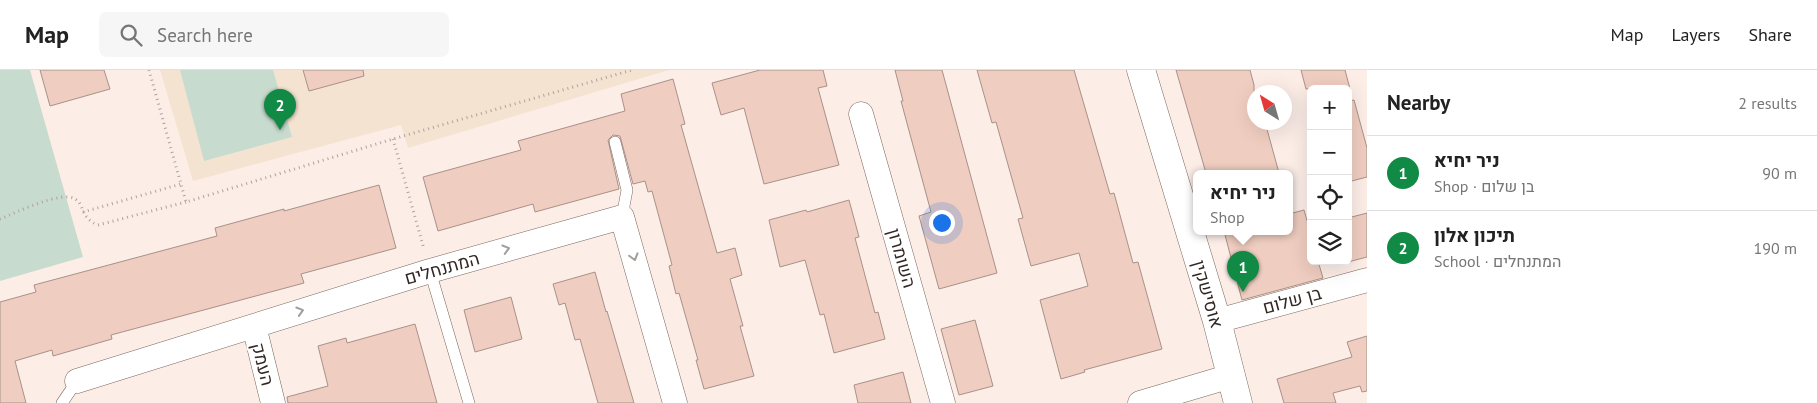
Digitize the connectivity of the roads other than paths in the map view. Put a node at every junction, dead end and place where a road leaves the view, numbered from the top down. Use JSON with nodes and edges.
{"nodes":[{"id":1,"x":1141,"y":70,"type":"edge"},
{"id":2,"x":861,"y":114,"type":"dead end"},
{"id":3,"x":615,"y":142,"type":"dead end"},
{"id":4,"x":622,"y":217,"type":"junction"},
{"id":5,"x":430,"y":270,"type":"junction"},
{"id":6,"x":1367,"y":280,"type":"edge"},
{"id":7,"x":1217,"y":321,"type":"junction"},
{"id":8,"x":254,"y":326,"type":"junction"},
{"id":9,"x":1231,"y":376,"type":"junction"},
{"id":10,"x":77,"y":380,"type":"joint"},
{"id":11,"x":62,"y":403,"type":"edge"},
{"id":12,"x":273,"y":403,"type":"edge"},
{"id":13,"x":469,"y":403,"type":"edge"},
{"id":14,"x":675,"y":403,"type":"edge"},
{"id":15,"x":943,"y":403,"type":"edge"},
{"id":16,"x":1140,"y":403,"type":"edge"},
{"id":17,"x":1238,"y":403,"type":"edge"}],
"edges":[{"from":1,"to":7,"type":"street","name":"אוסישקין"},
{"from":2,"to":15,"type":"street","name":"השומרון"},
{"from":3,"to":4,"type":"lane"},
{"from":5,"to":4,"type":"street","name":"המתנחלים","one_way":true},
{"from":4,"to":14,"type":"street","one_way":true},
{"from":8,"to":5,"type":"street","name":"המתנחלים","one_way":true},
{"from":5,"to":13,"type":"lane"},
{"from":6,"to":7,"type":"street","name":"בן שלום"},
{"from":7,"to":9,"type":"street","name":"אוסישקין"},
{"from":8,"to":10,"type":"street","name":"המתנחלים"},
{"from":8,"to":12,"type":"street","name":"העמק"},
{"from":9,"to":16,"type":"street"},
{"from":9,"to":17,"type":"street","name":"אוסישקין"},
{"from":10,"to":11,"type":"lane"}]}
